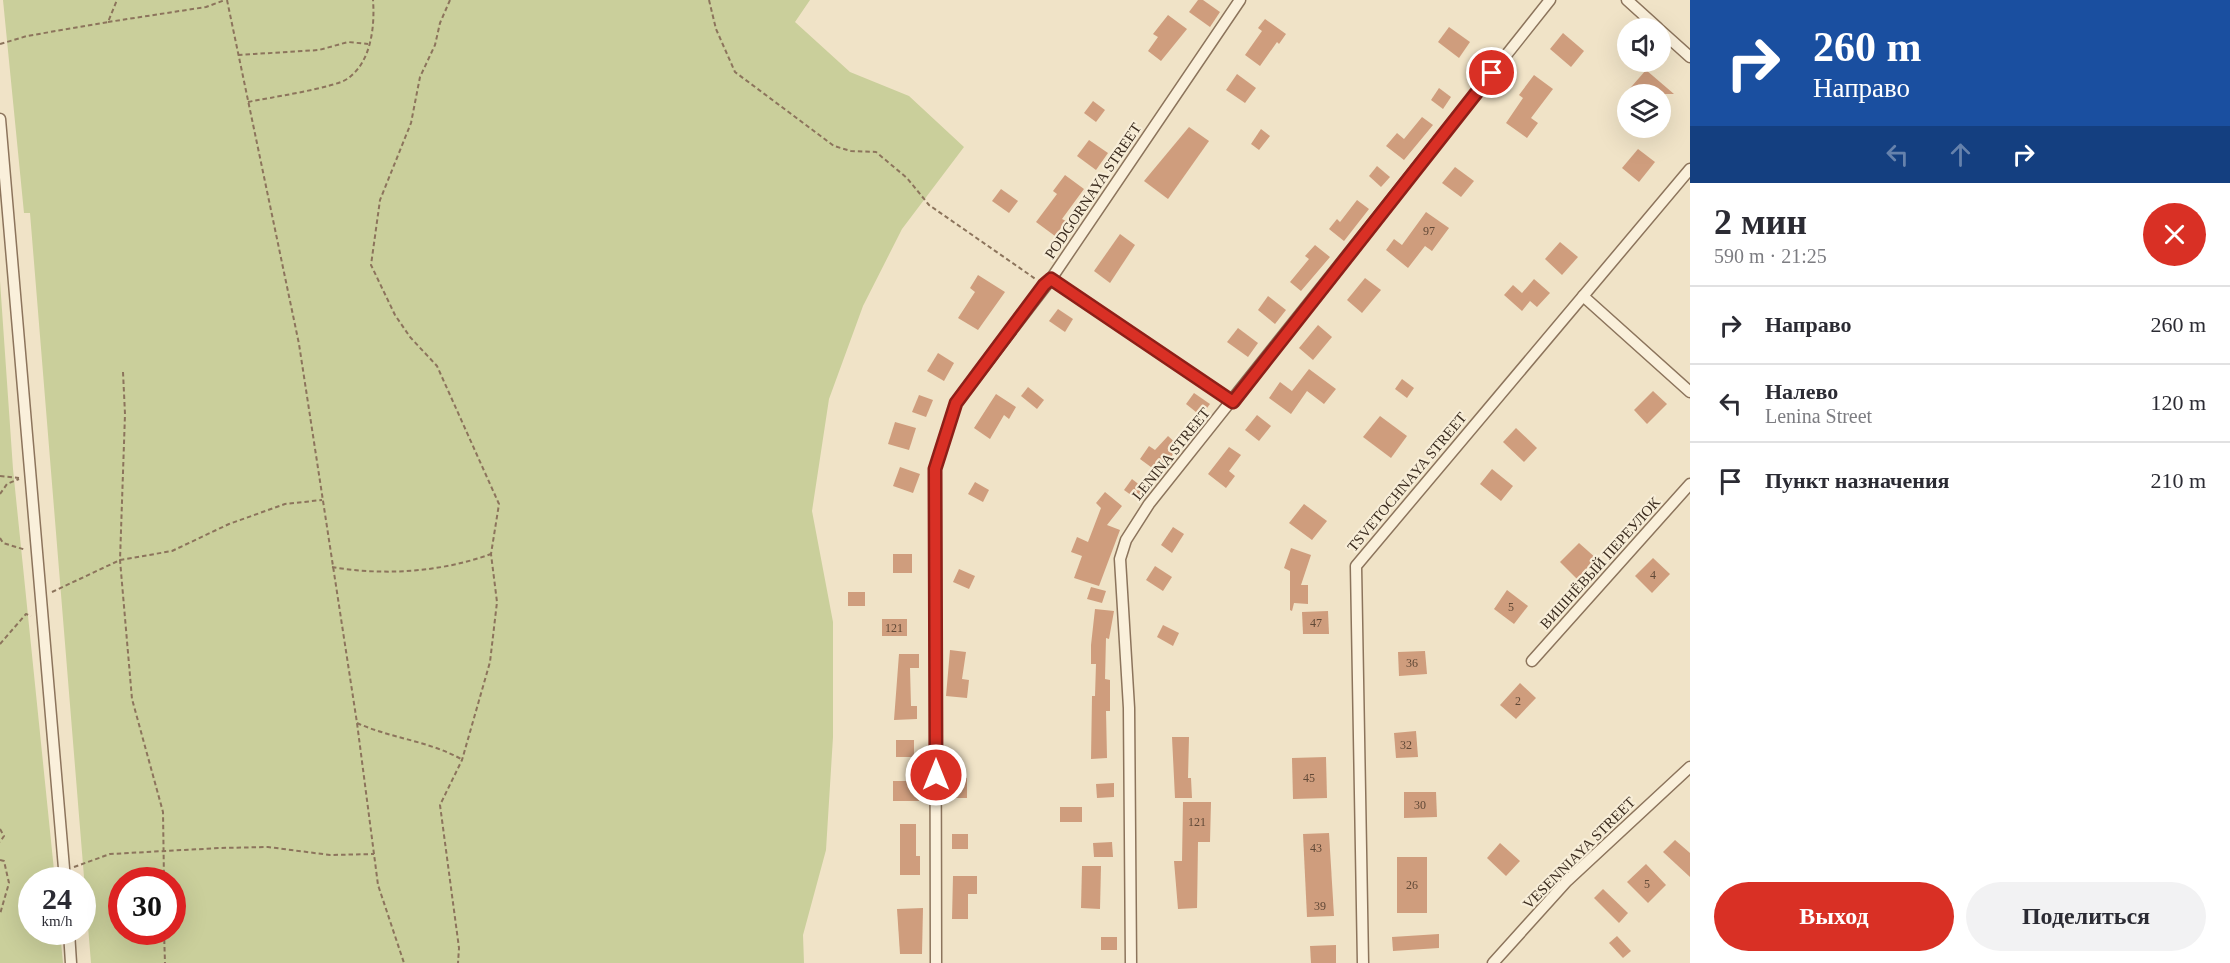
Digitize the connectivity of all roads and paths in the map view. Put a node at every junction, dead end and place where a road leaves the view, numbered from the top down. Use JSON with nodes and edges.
{"nodes":[{"id":1,"x":117,"y":0,"type":"edge"},
{"id":2,"x":226,"y":0,"type":"edge"},
{"id":3,"x":373,"y":0,"type":"edge"},
{"id":4,"x":450,"y":0,"type":"edge"},
{"id":5,"x":709,"y":0,"type":"edge"},
{"id":6,"x":1240,"y":0,"type":"edge"},
{"id":7,"x":1550,"y":0,"type":"edge"},
{"id":8,"x":1627,"y":0,"type":"edge"},
{"id":9,"x":1647,"y":18,"type":"edge"},
{"id":10,"x":108,"y":22,"type":"junction"},
{"id":11,"x":1671,"y":40,"type":"edge"},
{"id":12,"x":0,"y":44,"type":"edge"},
{"id":13,"x":368,"y":44,"type":"junction"},
{"id":14,"x":238,"y":55,"type":"junction"},
{"id":15,"x":1690,"y":57,"type":"edge"},
{"id":16,"x":248,"y":102,"type":"junction"},
{"id":17,"x":0,"y":119,"type":"edge"},
{"id":18,"x":1690,"y":169,"type":"edge"},
{"id":19,"x":1047,"y":282,"type":"junction"},
{"id":20,"x":1583,"y":296,"type":"junction"},
{"id":21,"x":123,"y":372,"type":"dead end"},
{"id":22,"x":1690,"y":392,"type":"edge"},
{"id":23,"x":1233,"y":402,"type":"junction"},
{"id":24,"x":22,"y":478,"type":"dead end"},
{"id":25,"x":1690,"y":484,"type":"edge"},
{"id":26,"x":0,"y":494,"type":"edge"},
{"id":27,"x":322,"y":500,"type":"junction"},
{"id":28,"x":0,"y":538,"type":"edge"},
{"id":29,"x":38,"y":553,"type":"junction"},
{"id":30,"x":491,"y":554,"type":"junction"},
{"id":31,"x":120,"y":560,"type":"junction"},
{"id":32,"x":332,"y":567,"type":"junction"},
{"id":33,"x":42,"y":597,"type":"junction"},
{"id":34,"x":44,"y":622,"type":"junction"},
{"id":35,"x":0,"y":644,"type":"edge"},
{"id":36,"x":1532,"y":661,"type":"dead end"},
{"id":37,"x":357,"y":723,"type":"junction"},
{"id":38,"x":462,"y":760,"type":"junction"},
{"id":39,"x":1690,"y":767,"type":"edge"},
{"id":40,"x":0,"y":829,"type":"edge"},
{"id":41,"x":0,"y":842,"type":"edge"},
{"id":42,"x":163,"y":851,"type":"junction"},
{"id":43,"x":374,"y":855,"type":"junction"},
{"id":44,"x":0,"y":860,"type":"edge"},
{"id":45,"x":63,"y":867,"type":"edge"},
{"id":46,"x":83,"y":867,"type":"edge"},
{"id":47,"x":164,"y":867,"type":"edge"},
{"id":48,"x":0,"y":914,"type":"edge"},
{"id":49,"x":70,"y":945,"type":"edge"},
{"id":50,"x":164,"y":945,"type":"edge"},
{"id":51,"x":71,"y":963,"type":"edge"},
{"id":52,"x":165,"y":963,"type":"edge"},
{"id":53,"x":404,"y":963,"type":"edge"},
{"id":54,"x":458,"y":963,"type":"edge"},
{"id":55,"x":936,"y":963,"type":"edge"},
{"id":56,"x":1131,"y":963,"type":"edge"},
{"id":57,"x":1363,"y":963,"type":"edge"},
{"id":58,"x":1493,"y":963,"type":"edge"}],
"edges":[{"from":1,"to":10,"type":"path"},
{"from":2,"to":10,"type":"path"},
{"from":2,"to":14,"type":"path"},
{"from":3,"to":13,"type":"path"},
{"from":4,"to":30,"type":"path"},
{"from":5,"to":19,"type":"path"},
{"from":6,"to":19,"type":"street","name":"PODGORNAYA STREET"},
{"from":7,"to":23,"type":"street","name":"LENINA STREET"},
{"from":8,"to":9,"type":"street"},
{"from":10,"to":12,"type":"path"},
{"from":11,"to":15,"type":"street"},
{"from":13,"to":14,"type":"path"},
{"from":13,"to":16,"type":"path"},
{"from":14,"to":16,"type":"path"},
{"from":16,"to":27,"type":"path"},
{"from":17,"to":29,"type":"street"},
{"from":18,"to":20,"type":"street","name":"TSVETOCHNAYA STREET"},
{"from":19,"to":23,"type":"street"},
{"from":19,"to":55,"type":"street","name":"PODGORNAYA STREET"},
{"from":20,"to":22,"type":"street"},
{"from":20,"to":57,"type":"street","name":"TSVETOCHNAYA STREET"},
{"from":21,"to":31,"type":"path"},
{"from":23,"to":56,"type":"street","name":"LENINA STREET"},
{"from":24,"to":26,"type":"path"},
{"from":25,"to":36,"type":"street","name":"ВИШНЁВЫЙ ПЕРЕУЛОК"},
{"from":27,"to":31,"type":"path"},
{"from":27,"to":32,"type":"path"},
{"from":28,"to":29,"type":"path"},
{"from":29,"to":33,"type":"street"},
{"from":30,"to":32,"type":"path"},
{"from":30,"to":38,"type":"path"},
{"from":31,"to":33,"type":"path"},
{"from":31,"to":42,"type":"path"},
{"from":32,"to":37,"type":"path"},
{"from":33,"to":34,"type":"street"},
{"from":34,"to":35,"type":"path"},
{"from":34,"to":45,"type":"street"},
{"from":37,"to":38,"type":"path"},
{"from":37,"to":43,"type":"path"},
{"from":38,"to":54,"type":"path"},
{"from":39,"to":58,"type":"street","name":"VESENNIAYA STREET"},
{"from":40,"to":41,"type":"path"},
{"from":42,"to":43,"type":"path"},
{"from":42,"to":46,"type":"path"},
{"from":42,"to":47,"type":"path"},
{"from":43,"to":53,"type":"path"},
{"from":44,"to":48,"type":"path"},
{"from":49,"to":51,"type":"street"},
{"from":50,"to":52,"type":"path"}]}
